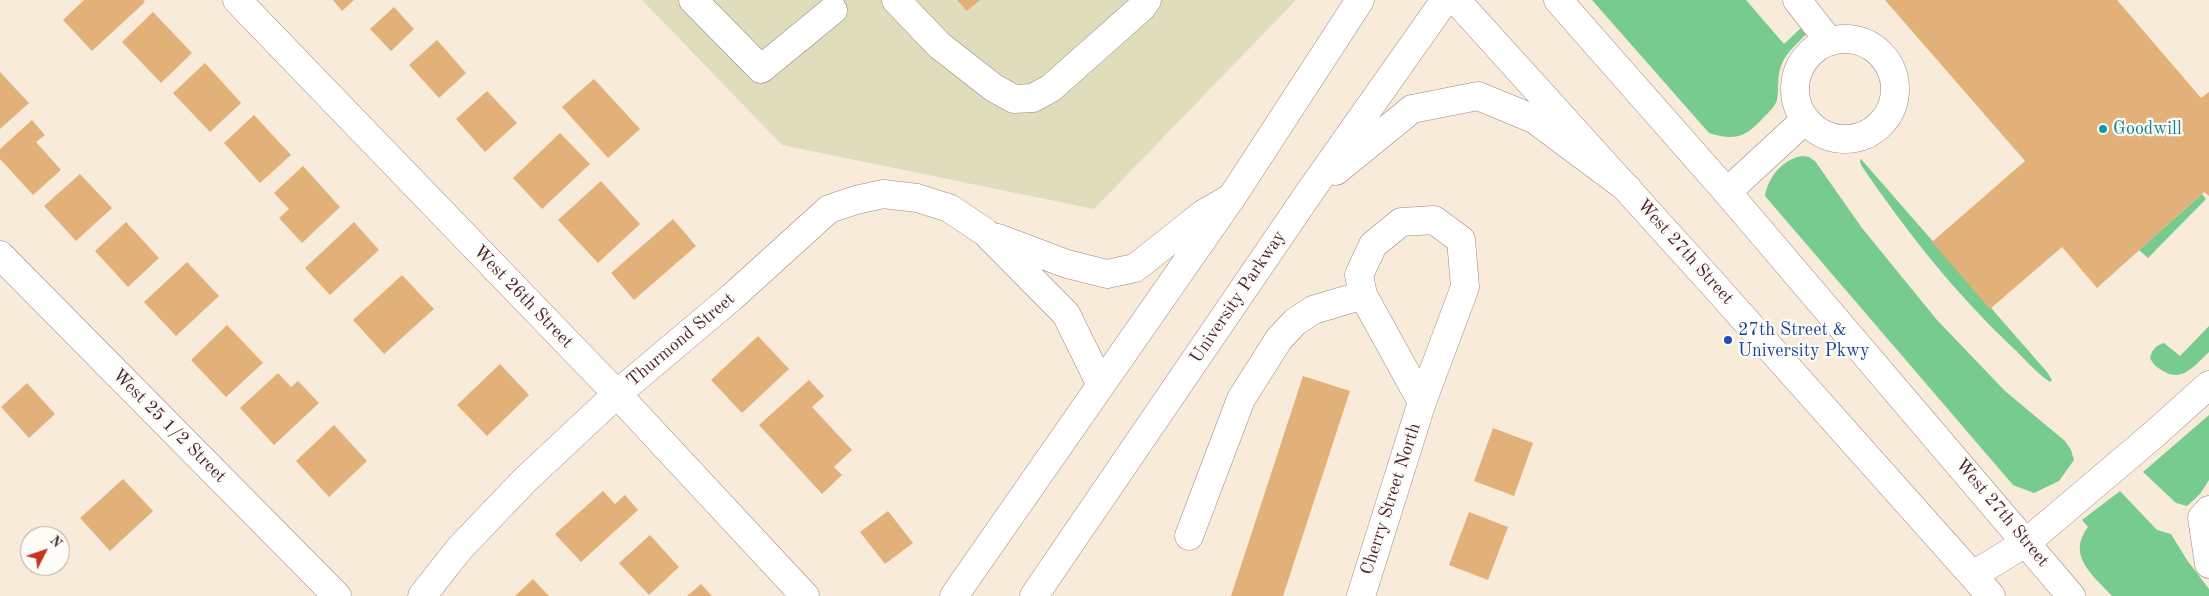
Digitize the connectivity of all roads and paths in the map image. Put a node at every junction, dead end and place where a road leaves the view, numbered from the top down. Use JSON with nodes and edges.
{"nodes":[{"id":1,"x":237,"y":0,"type":"edge"},
{"id":2,"x":693,"y":0,"type":"edge"},
{"id":3,"x":896,"y":0,"type":"edge"},
{"id":4,"x":1147,"y":0,"type":"edge"},
{"id":5,"x":1360,"y":0,"type":"edge"},
{"id":6,"x":1444,"y":0,"type":"edge"},
{"id":7,"x":1456,"y":0,"type":"edge"},
{"id":8,"x":1558,"y":0,"type":"edge"},
{"id":9,"x":1796,"y":0,"type":"edge"},
{"id":10,"x":833,"y":10,"type":"dead end"},
{"id":11,"x":1829,"y":41,"type":"junction"},
{"id":12,"x":1805,"y":120,"type":"junction"},
{"id":13,"x":1628,"y":189,"type":"junction"},
{"id":14,"x":1727,"y":192,"type":"junction"},
{"id":15,"x":1309,"y":193,"type":"junction"},
{"id":16,"x":1232,"y":198,"type":"junction"},
{"id":17,"x":985,"y":232,"type":"junction"},
{"id":18,"x":0,"y":255,"type":"edge"},
{"id":19,"x":1363,"y":295,"type":"junction"},
{"id":20,"x":1100,"y":383,"type":"junction"},
{"id":21,"x":2209,"y":385,"type":"edge"},
{"id":22,"x":617,"y":394,"type":"junction"},
{"id":23,"x":1422,"y":402,"type":"junction"},
{"id":24,"x":2209,"y":510,"type":"edge"},
{"id":25,"x":1190,"y":536,"type":"dead end"},
{"id":26,"x":2027,"y":542,"type":"junction"},
{"id":27,"x":2209,"y":564,"type":"edge"},
{"id":28,"x":1973,"y":575,"type":"junction"},
{"id":29,"x":337,"y":596,"type":"edge"},
{"id":30,"x":422,"y":596,"type":"edge"},
{"id":31,"x":805,"y":596,"type":"edge"},
{"id":32,"x":954,"y":596,"type":"edge"},
{"id":33,"x":1034,"y":596,"type":"edge"},
{"id":34,"x":1361,"y":596,"type":"edge"},
{"id":35,"x":1991,"y":596,"type":"edge"},
{"id":36,"x":2071,"y":596,"type":"edge"}],
"edges":[{"from":1,"to":22,"type":"street","name":"West 26th Street"},
{"from":2,"to":10,"type":"street"},
{"from":3,"to":4,"type":"street"},
{"from":5,"to":16,"type":"street"},
{"from":6,"to":15,"type":"street","name":"University Parkway"},
{"from":7,"to":13,"type":"street","name":"West 27th Street"},
{"from":8,"to":14,"type":"street","name":"West 27th Street"},
{"from":9,"to":11,"type":"street"},
{"from":11,"to":12,"type":"street"},
{"from":11,"to":12,"type":"street"},
{"from":12,"to":14,"type":"street"},
{"from":13,"to":15,"type":"street"},
{"from":13,"to":28,"type":"street","name":"West 27th Street"},
{"from":14,"to":26,"type":"street","name":"West 27th Street"},
{"from":15,"to":33,"type":"street","name":"University Parkway"},
{"from":16,"to":17,"type":"street","name":"Thurmond Street"},
{"from":16,"to":20,"type":"street"},
{"from":17,"to":20,"type":"street","name":"Thurmond Street"},
{"from":17,"to":22,"type":"street","name":"Thurmond Street"},
{"from":18,"to":29,"type":"street","name":"West 25 1/2 Street"},
{"from":19,"to":23,"type":"street","name":"Cherry Street North"},
{"from":19,"to":23,"type":"street","name":"Cherry Street North"},
{"from":19,"to":25,"type":"street"},
{"from":20,"to":32,"type":"street"},
{"from":21,"to":26,"type":"street"},
{"from":22,"to":30,"type":"street","name":"Thurmond Street"},
{"from":22,"to":31,"type":"street","name":"West 26th Street"},
{"from":23,"to":34,"type":"street","name":"Cherry Street North"},
{"from":24,"to":27,"type":"street"},
{"from":26,"to":28,"type":"street"},
{"from":26,"to":36,"type":"street","name":"West 27th Street"},
{"from":28,"to":35,"type":"street","name":"West 27th Street"}]}
